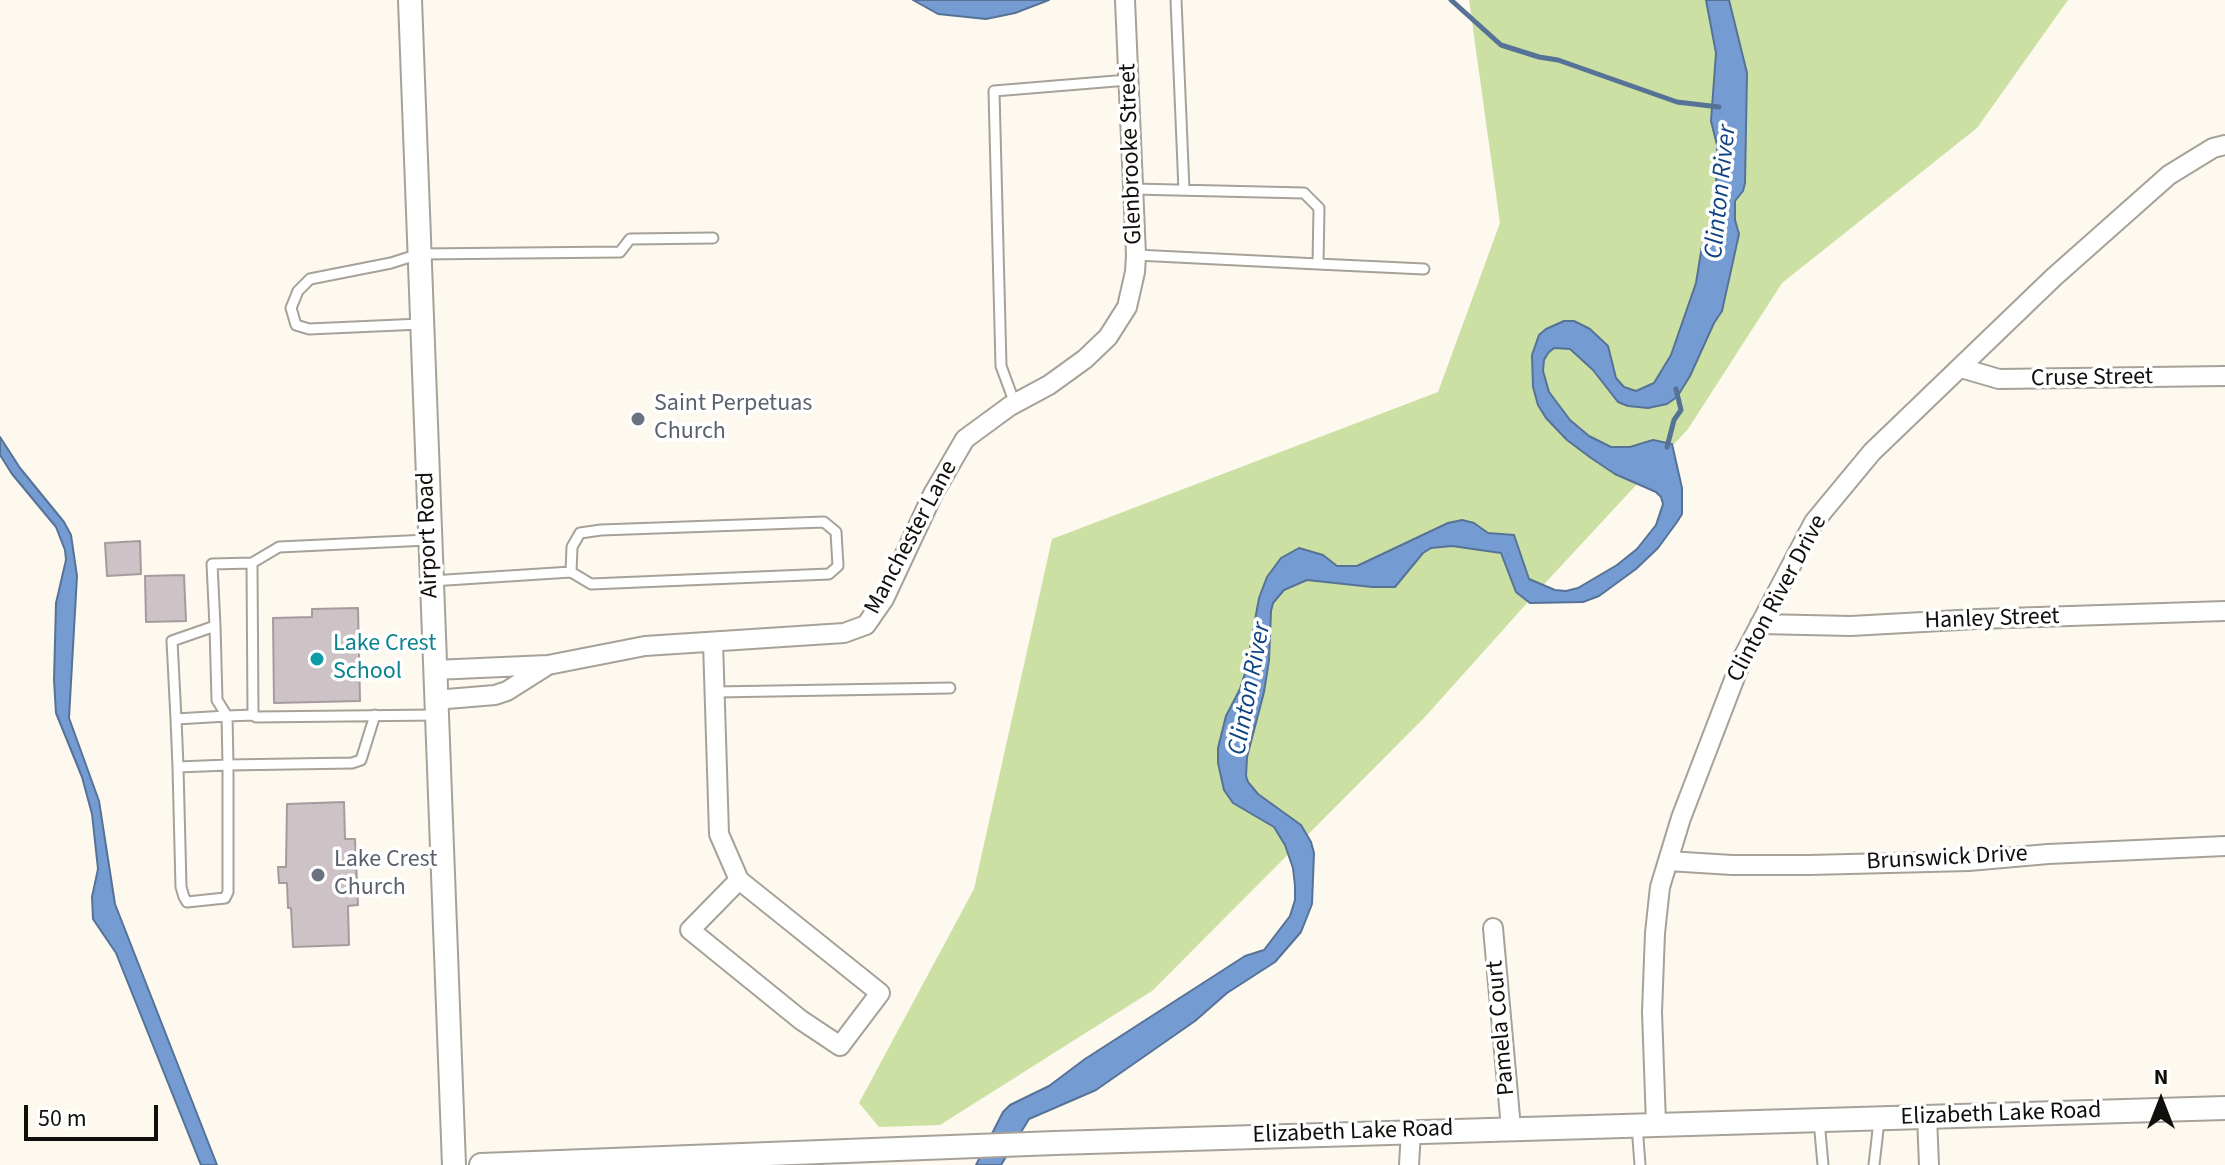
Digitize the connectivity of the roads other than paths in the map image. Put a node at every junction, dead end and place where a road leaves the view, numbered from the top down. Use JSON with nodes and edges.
{"nodes":[{"id":1,"x":410,"y":0,"type":"edge"},
{"id":2,"x":1125,"y":0,"type":"edge"},
{"id":3,"x":1176,"y":0,"type":"edge"},
{"id":4,"x":1128,"y":80,"type":"junction"},
{"id":5,"x":2225,"y":145,"type":"edge"},
{"id":6,"x":1133,"y":189,"type":"junction"},
{"id":7,"x":1184,"y":190,"type":"junction"},
{"id":8,"x":713,"y":238,"type":"dead end"},
{"id":9,"x":419,"y":254,"type":"junction"},
{"id":10,"x":1136,"y":255,"type":"junction"},
{"id":11,"x":1318,"y":264,"type":"junction"},
{"id":12,"x":1424,"y":269,"type":"dead end"},
{"id":13,"x":1127,"y":307,"type":"joint"},
{"id":14,"x":421,"y":324,"type":"junction"},
{"id":15,"x":1961,"y":368,"type":"junction"},
{"id":16,"x":2225,"y":376,"type":"edge"},
{"id":17,"x":1015,"y":404,"type":"junction"},
{"id":18,"x":429,"y":540,"type":"junction"},
{"id":19,"x":252,"y":563,"type":"junction"},
{"id":20,"x":571,"y":572,"type":"junction"},
{"id":21,"x":431,"y":581,"type":"junction"},
{"id":22,"x":2225,"y":611,"type":"edge"},
{"id":23,"x":1760,"y":624,"type":"junction"},
{"id":24,"x":215,"y":626,"type":"junction"},
{"id":25,"x":713,"y":642,"type":"junction"},
{"id":26,"x":548,"y":665,"type":"junction"},
{"id":27,"x":434,"y":670,"type":"junction"},
{"id":28,"x":950,"y":688,"type":"dead end"},
{"id":29,"x":715,"y":692,"type":"junction"},
{"id":30,"x":436,"y":708,"type":"junction"},
{"id":31,"x":253,"y":715,"type":"junction"},
{"id":32,"x":375,"y":715,"type":"junction"},
{"id":33,"x":227,"y":716,"type":"junction"},
{"id":34,"x":176,"y":719,"type":"junction"},
{"id":35,"x":228,"y":765,"type":"junction"},
{"id":36,"x":178,"y":767,"type":"junction"},
{"id":37,"x":2225,"y":846,"type":"edge"},
{"id":38,"x":1668,"y":861,"type":"junction"},
{"id":39,"x":739,"y":880,"type":"junction"},
{"id":40,"x":1493,"y":928,"type":"dead end"},
{"id":41,"x":2225,"y":1108,"type":"edge"},
{"id":42,"x":1927,"y":1117,"type":"junction"},
{"id":43,"x":1879,"y":1118,"type":"junction"},
{"id":44,"x":1819,"y":1120,"type":"junction"},
{"id":45,"x":1647,"y":1124,"type":"junction"},
{"id":46,"x":1511,"y":1128,"type":"junction"},
{"id":47,"x":1411,"y":1131,"type":"junction"},
{"id":48,"x":876,"y":1157,"type":"edge"},
{"id":49,"x":454,"y":1165,"type":"edge"},
{"id":50,"x":481,"y":1165,"type":"edge"},
{"id":51,"x":1409,"y":1165,"type":"edge"},
{"id":52,"x":1640,"y":1165,"type":"edge"},
{"id":53,"x":1823,"y":1165,"type":"edge"},
{"id":54,"x":1874,"y":1165,"type":"edge"},
{"id":55,"x":1929,"y":1165,"type":"edge"}],
"edges":[{"from":1,"to":9,"type":"street","name":"Airport Road"},
{"from":2,"to":4,"type":"street","name":"Glenbrooke Street"},
{"from":3,"to":7,"type":"lane"},
{"from":4,"to":6,"type":"street","name":"Glenbrooke Street"},
{"from":4,"to":17,"type":"lane"},
{"from":5,"to":15,"type":"street","name":"Clinton River Drive"},
{"from":6,"to":7,"type":"lane"},
{"from":6,"to":10,"type":"street","name":"Glenbrooke Street"},
{"from":7,"to":11,"type":"lane"},
{"from":8,"to":9,"type":"lane"},
{"from":9,"to":14,"type":"street","name":"Airport Road"},
{"from":9,"to":14,"type":"lane"},
{"from":10,"to":11,"type":"lane"},
{"from":10,"to":13,"type":"street","name":"Glenbrooke Street"},
{"from":11,"to":12,"type":"lane"},
{"from":13,"to":17,"type":"street","name":"Manchester Lane"},
{"from":14,"to":18,"type":"street","name":"Airport Road"},
{"from":15,"to":16,"type":"street","name":"Cruse Street"},
{"from":15,"to":23,"type":"street","name":"Clinton River Drive"},
{"from":17,"to":25,"type":"street","name":"Manchester Lane"},
{"from":18,"to":19,"type":"lane"},
{"from":18,"to":21,"type":"street","name":"Airport Road"},
{"from":19,"to":24,"type":"lane"},
{"from":19,"to":31,"type":"lane"},
{"from":20,"to":20,"type":"lane"},
{"from":20,"to":21,"type":"lane"},
{"from":21,"to":27,"type":"street","name":"Airport Road"},
{"from":22,"to":23,"type":"street","name":"Hanley Street"},
{"from":23,"to":38,"type":"street","name":"Clinton River Drive"},
{"from":24,"to":33,"type":"lane"},
{"from":24,"to":34,"type":"lane"},
{"from":25,"to":26,"type":"street","name":"Manchester Lane"},
{"from":25,"to":29,"type":"street"},
{"from":26,"to":27,"type":"street","name":"Manchester Lane"},
{"from":26,"to":30,"type":"street","name":"Manchester Lane"},
{"from":27,"to":30,"type":"street","name":"Airport Road"},
{"from":28,"to":29,"type":"lane"},
{"from":29,"to":39,"type":"street"},
{"from":30,"to":32,"type":"lane"},
{"from":30,"to":49,"type":"street","name":"Airport Road"},
{"from":31,"to":32,"type":"lane"},
{"from":31,"to":33,"type":"lane"},
{"from":32,"to":35,"type":"lane"},
{"from":33,"to":34,"type":"lane"},
{"from":33,"to":35,"type":"lane"},
{"from":34,"to":36,"type":"lane"},
{"from":35,"to":36,"type":"lane"},
{"from":35,"to":36,"type":"lane"},
{"from":37,"to":38,"type":"street","name":"Brunswick Drive"},
{"from":38,"to":45,"type":"street","name":"Clinton River Drive"},
{"from":39,"to":39,"type":"street"},
{"from":40,"to":46,"type":"street","name":"Pamela Court"},
{"from":41,"to":42,"type":"street","name":"Elizabeth Lake Road"},
{"from":42,"to":43,"type":"street","name":"Elizabeth Lake Road"},
{"from":42,"to":55,"type":"street"},
{"from":43,"to":44,"type":"street","name":"Elizabeth Lake Road"},
{"from":43,"to":54,"type":"lane"},
{"from":44,"to":45,"type":"street","name":"Elizabeth Lake Road"},
{"from":44,"to":53,"type":"lane"},
{"from":45,"to":46,"type":"street","name":"Elizabeth Lake Road"},
{"from":45,"to":52,"type":"lane"},
{"from":46,"to":47,"type":"street","name":"Elizabeth Lake Road"},
{"from":47,"to":48,"type":"street","name":"Elizabeth Lake Road"},
{"from":47,"to":51,"type":"street"},
{"from":48,"to":50,"type":"street","name":"Elizabeth Lake Road"}]}
